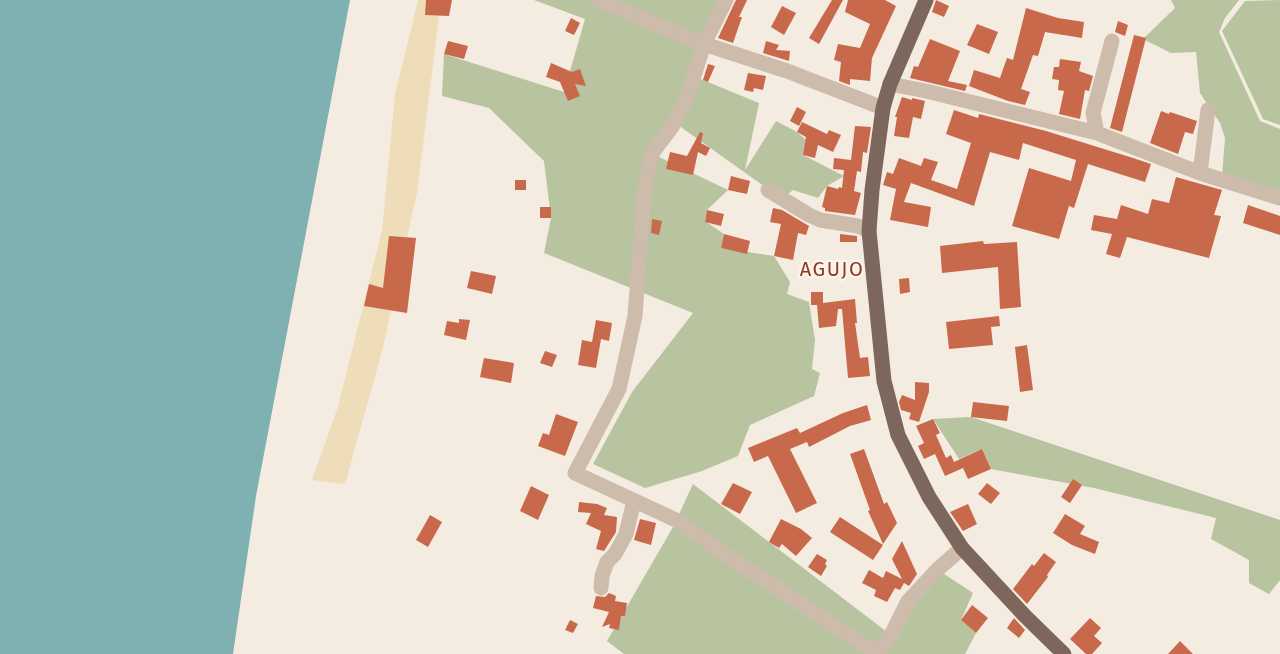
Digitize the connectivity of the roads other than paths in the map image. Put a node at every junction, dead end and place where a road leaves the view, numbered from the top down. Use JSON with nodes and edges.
{"nodes":[{"id":1,"x":598,"y":0,"type":"edge"},
{"id":2,"x":726,"y":0,"type":"edge"},
{"id":3,"x":926,"y":0,"type":"edge"},
{"id":4,"x":1112,"y":41,"type":"dead end"},
{"id":5,"x":704,"y":44,"type":"junction"},
{"id":6,"x":890,"y":84,"type":"junction"},
{"id":7,"x":884,"y":108,"type":"junction"},
{"id":8,"x":1208,"y":110,"type":"dead end"},
{"id":9,"x":1097,"y":133,"type":"junction"},
{"id":10,"x":1200,"y":173,"type":"junction"},
{"id":11,"x":768,"y":190,"type":"dead end"},
{"id":12,"x":1280,"y":198,"type":"edge"},
{"id":13,"x":869,"y":231,"type":"junction"},
{"id":14,"x":634,"y":501,"type":"junction"},
{"id":15,"x":962,"y":548,"type":"junction"},
{"id":16,"x":601,"y":588,"type":"dead end"},
{"id":17,"x":1057,"y":652,"type":"edge"}],
"edges":[{"from":1,"to":5,"type":"street"},
{"from":2,"to":5,"type":"street"},
{"from":3,"to":6,"type":"main road"},
{"from":4,"to":9,"type":"street"},
{"from":5,"to":7,"type":"street"},
{"from":5,"to":14,"type":"street"},
{"from":6,"to":7,"type":"main road"},
{"from":6,"to":9,"type":"street"},
{"from":7,"to":13,"type":"main road"},
{"from":8,"to":10,"type":"street"},
{"from":9,"to":10,"type":"street"},
{"from":10,"to":12,"type":"street"},
{"from":11,"to":13,"type":"street"},
{"from":13,"to":15,"type":"main road"},
{"from":14,"to":15,"type":"street"},
{"from":14,"to":16,"type":"street"},
{"from":15,"to":17,"type":"main road"}]}
